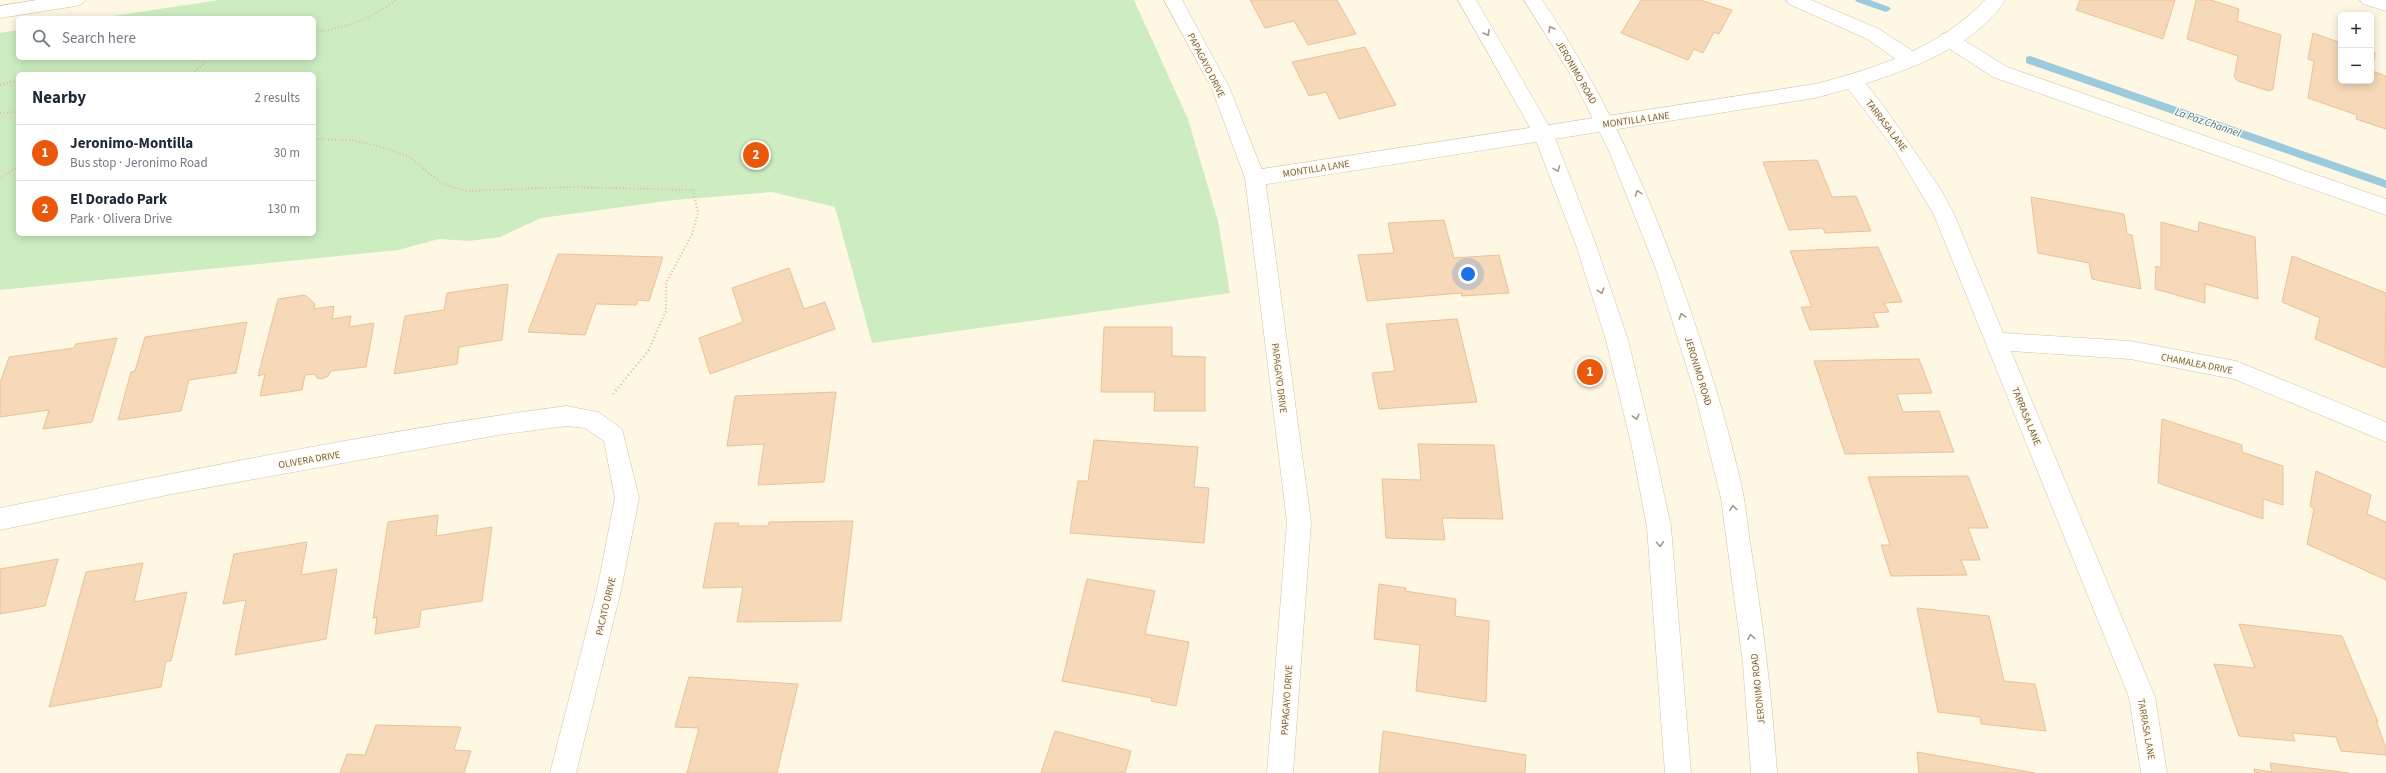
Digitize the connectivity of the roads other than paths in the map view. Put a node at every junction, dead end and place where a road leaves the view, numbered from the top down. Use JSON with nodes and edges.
{"nodes":[{"id":1,"x":76,"y":0,"type":"edge"},
{"id":2,"x":1173,"y":0,"type":"edge"},
{"id":3,"x":1467,"y":0,"type":"edge"},
{"id":4,"x":1532,"y":0,"type":"edge"},
{"id":5,"x":1795,"y":0,"type":"edge"},
{"id":6,"x":1996,"y":0,"type":"edge"},
{"id":7,"x":2369,"y":0,"type":"edge"},
{"id":8,"x":2386,"y":5,"type":"edge"},
{"id":9,"x":0,"y":12,"type":"edge"},
{"id":10,"x":1948,"y":39,"type":"junction"},
{"id":11,"x":1910,"y":59,"type":"junction"},
{"id":12,"x":1853,"y":81,"type":"junction"},
{"id":13,"x":1607,"y":123,"type":"junction"},
{"id":14,"x":1542,"y":133,"type":"junction"},
{"id":15,"x":1255,"y":178,"type":"junction"},
{"id":16,"x":2386,"y":207,"type":"edge"},
{"id":17,"x":1996,"y":341,"type":"junction"},
{"id":18,"x":2386,"y":432,"type":"edge"},
{"id":19,"x":614,"y":436,"type":"joint"},
{"id":20,"x":0,"y":519,"type":"edge"},
{"id":21,"x":562,"y":773,"type":"edge"},
{"id":22,"x":1280,"y":773,"type":"edge"},
{"id":23,"x":1678,"y":773,"type":"edge"},
{"id":24,"x":1764,"y":773,"type":"edge"},
{"id":25,"x":2154,"y":773,"type":"edge"}],
"edges":[{"from":1,"to":9,"type":"street"},
{"from":2,"to":15,"type":"street","name":"PAPAGAYO DRIVE"},
{"from":3,"to":14,"type":"street","one_way":true},
{"from":13,"to":4,"type":"street","name":"JERONIMO ROAD","one_way":true},
{"from":5,"to":11,"type":"street"},
{"from":6,"to":10,"type":"street","name":"MONTILLA LANE"},
{"from":7,"to":8,"type":"street"},
{"from":10,"to":11,"type":"street","name":"MONTILLA LANE"},
{"from":10,"to":16,"type":"street"},
{"from":11,"to":12,"type":"street","name":"MONTILLA LANE"},
{"from":12,"to":13,"type":"street","name":"MONTILLA LANE"},
{"from":12,"to":17,"type":"street","name":"TARRASA LANE"},
{"from":13,"to":14,"type":"street","name":"MONTILLA LANE"},
{"from":24,"to":13,"type":"street","name":"JERONIMO ROAD","one_way":true},
{"from":14,"to":15,"type":"street","name":"MONTILLA LANE"},
{"from":14,"to":23,"type":"street","one_way":true},
{"from":15,"to":22,"type":"street","name":"PAPAGAYO DRIVE"},
{"from":17,"to":18,"type":"street","name":"CHAMALEA DRIVE"},
{"from":17,"to":25,"type":"street","name":"TARRASA LANE"},
{"from":19,"to":20,"type":"street","name":"OLIVERA DRIVE"},
{"from":19,"to":21,"type":"street","name":"PACATO DRIVE"}]}
